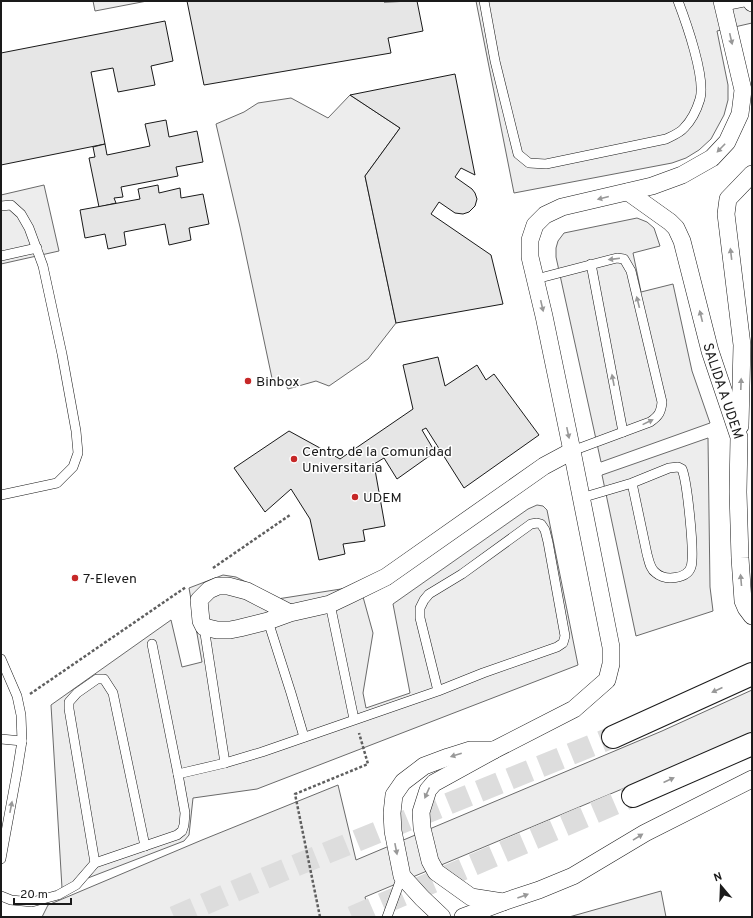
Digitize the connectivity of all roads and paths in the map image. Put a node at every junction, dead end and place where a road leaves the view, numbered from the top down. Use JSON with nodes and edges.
{"nodes":[{"id":1,"x":484,"y":1,"type":"edge"},
{"id":2,"x":678,"y":1,"type":"edge"},
{"id":3,"x":751,"y":2,"type":"edge"},
{"id":4,"x":723,"y":3,"type":"edge"},
{"id":5,"x":752,"y":174,"type":"edge"},
{"id":6,"x":746,"y":188,"type":"edge"},
{"id":7,"x":628,"y":192,"type":"junction"},
{"id":8,"x":1,"y":206,"type":"edge"},
{"id":9,"x":37,"y":248,"type":"junction"},
{"id":10,"x":1,"y":256,"type":"edge"},
{"id":11,"x":591,"y":264,"type":"junction"},
{"id":12,"x":536,"y":279,"type":"junction"},
{"id":13,"x":624,"y":432,"type":"junction"},
{"id":14,"x":739,"y":437,"type":"junction"},
{"id":15,"x":572,"y":451,"type":"junction"},
{"id":16,"x":632,"y":483,"type":"junction"},
{"id":17,"x":1,"y":495,"type":"edge"},
{"id":18,"x":581,"y":498,"type":"junction"},
{"id":19,"x":290,"y":515,"type":"dead end"},
{"id":20,"x":212,"y":569,"type":"dead end"},
{"id":21,"x":186,"y":586,"type":"dead end"},
{"id":22,"x":330,"y":604,"type":"junction"},
{"id":23,"x":290,"y":613,"type":"junction"},
{"id":24,"x":752,"y":616,"type":"edge"},
{"id":25,"x":268,"y":621,"type":"junction"},
{"id":26,"x":204,"y":627,"type":"junction"},
{"id":27,"x":152,"y":644,"type":"dead end"},
{"id":28,"x":1,"y":659,"type":"edge"},
{"id":29,"x":752,"y":674,"type":"edge"},
{"id":30,"x":438,"y":691,"type":"junction"},
{"id":31,"x":18,"y":702,"type":"junction"},
{"id":32,"x":354,"y":719,"type":"junction"},
{"id":33,"x":304,"y":737,"type":"junction"},
{"id":34,"x":613,"y":737,"type":"tunnel mouth"},
{"id":35,"x":1,"y":739,"type":"edge"},
{"id":36,"x":22,"y":741,"type":"junction"},
{"id":37,"x":752,"y":744,"type":"edge"},
{"id":38,"x":494,"y":750,"type":"junction"},
{"id":39,"x":225,"y":762,"type":"junction"},
{"id":40,"x":178,"y":774,"type":"junction"},
{"id":41,"x":752,"y":779,"type":"edge"},
{"id":42,"x":634,"y":796,"type":"tunnel mouth"},
{"id":43,"x":145,"y":846,"type":"junction"},
{"id":44,"x":1,"y":859,"type":"edge"},
{"id":45,"x":95,"y":864,"type":"junction"},
{"id":46,"x":402,"y":876,"type":"junction"},
{"id":47,"x":1,"y":896,"type":"edge"},
{"id":48,"x":503,"y":902,"type":"junction"},
{"id":49,"x":320,"y":917,"type":"edge"},
{"id":50,"x":387,"y":917,"type":"edge"},
{"id":51,"x":442,"y":917,"type":"edge"},
{"id":52,"x":463,"y":917,"type":"edge"}],
"edges":[{"from":1,"to":2,"type":"lane"},
{"from":3,"to":4,"type":"lane"},
{"from":4,"to":7,"type":"street","one_way":true},
{"from":5,"to":6,"type":"street"},
{"from":14,"to":6,"type":"street","one_way":true},
{"from":7,"to":12,"type":"street","one_way":true},
{"from":14,"to":7,"type":"street","name":"SALIDA A UDEM","one_way":true},
{"from":8,"to":9,"type":"lane"},
{"from":9,"to":10,"type":"lane"},
{"from":9,"to":17,"type":"lane"},
{"from":11,"to":12,"type":"lane"},
{"from":13,"to":11,"type":"lane","one_way":true},
{"from":13,"to":11,"type":"lane","one_way":true},
{"from":12,"to":15,"type":"street","one_way":true},
{"from":13,"to":15,"type":"lane"},
{"from":24,"to":14,"type":"street","name":"SALIDA A UDEM","one_way":true},
{"from":15,"to":18,"type":"street"},
{"from":15,"to":22,"type":"street"},
{"from":16,"to":16,"type":"lane"},
{"from":16,"to":18,"type":"lane"},
{"from":18,"to":38,"type":"street"},
{"from":19,"to":20,"type":"path"},
{"from":21,"to":31,"type":"path"},
{"from":22,"to":23,"type":"street"},
{"from":22,"to":32,"type":"lane"},
{"from":23,"to":25,"type":"street"},
{"from":23,"to":26,"type":"street"},
{"from":25,"to":26,"type":"street"},
{"from":25,"to":33,"type":"lane"},
{"from":26,"to":39,"type":"lane"},
{"from":27,"to":40,"type":"lane"},
{"from":28,"to":31,"type":"lane"},
{"from":29,"to":34,"type":"main road","one_way":true},
{"from":30,"to":30,"type":"lane"},
{"from":30,"to":32,"type":"lane"},
{"from":31,"to":36,"type":"lane"},
{"from":32,"to":33,"type":"lane"},
{"from":32,"to":49,"type":"path"},
{"from":33,"to":39,"type":"lane"},
{"from":35,"to":36,"type":"lane"},
{"from":44,"to":36,"type":"lane","one_way":true},
{"from":42,"to":37,"type":"main road","one_way":true},
{"from":38,"to":46,"type":"street","one_way":true},
{"from":38,"to":48,"type":"street","one_way":true},
{"from":39,"to":40,"type":"lane"},
{"from":40,"to":43,"type":"lane"},
{"from":48,"to":41,"type":"street","one_way":true},
{"from":43,"to":45,"type":"lane"},
{"from":43,"to":45,"type":"lane"},
{"from":45,"to":47,"type":"lane"},
{"from":46,"to":50,"type":"lane"},
{"from":46,"to":51,"type":"street"},
{"from":48,"to":52,"type":"street"}]}
